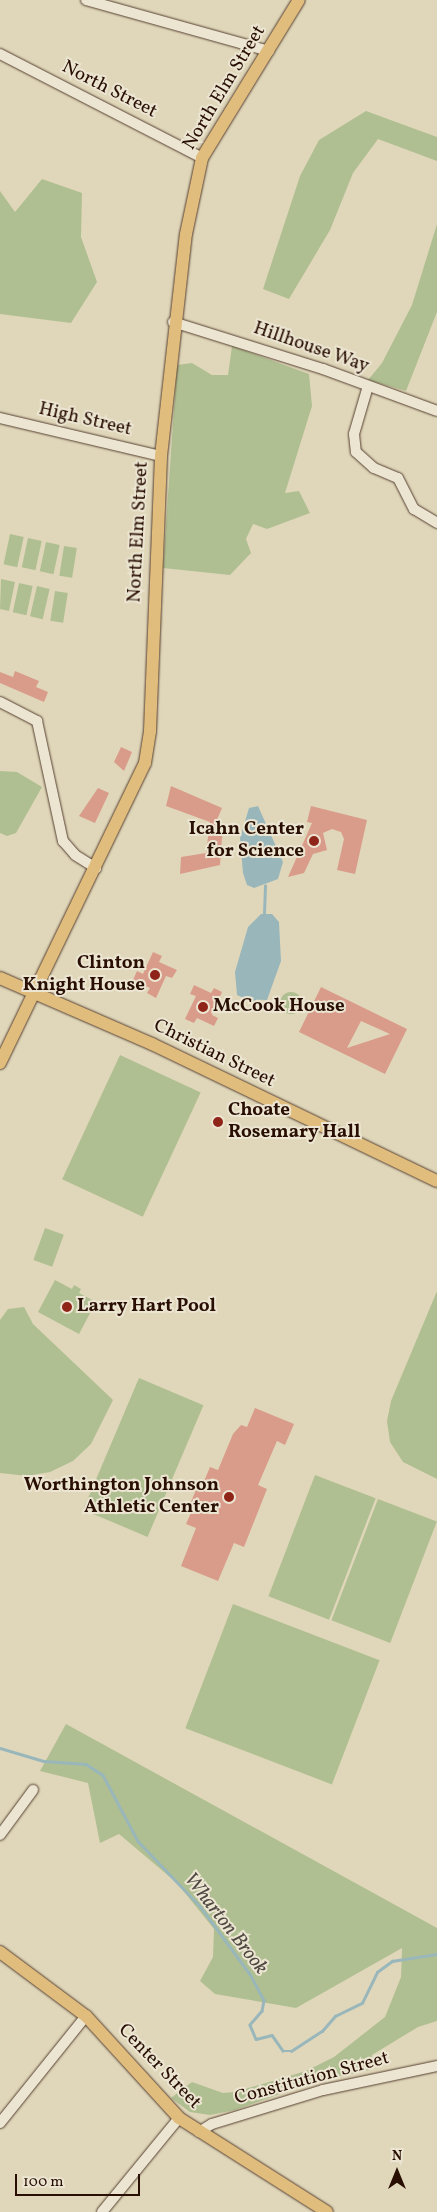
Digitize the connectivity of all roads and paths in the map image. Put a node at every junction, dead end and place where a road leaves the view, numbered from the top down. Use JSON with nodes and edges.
{"nodes":[{"id":1,"x":86,"y":0,"type":"edge"},
{"id":2,"x":299,"y":0,"type":"edge"},
{"id":3,"x":269,"y":51,"type":"junction"},
{"id":4,"x":0,"y":54,"type":"edge"},
{"id":5,"x":202,"y":158,"type":"junction"},
{"id":6,"x":173,"y":322,"type":"junction"},
{"id":7,"x":368,"y":386,"type":"junction"},
{"id":8,"x":437,"y":411,"type":"edge"},
{"id":9,"x":0,"y":418,"type":"edge"},
{"id":10,"x":161,"y":456,"type":"junction"},
{"id":11,"x":437,"y":523,"type":"edge"},
{"id":12,"x":0,"y":702,"type":"edge"},
{"id":13,"x":96,"y":868,"type":"junction"},
{"id":14,"x":0,"y":978,"type":"edge"},
{"id":15,"x":36,"y":996,"type":"junction"},
{"id":16,"x":0,"y":1063,"type":"edge"},
{"id":17,"x":437,"y":1181,"type":"edge"},
{"id":18,"x":33,"y":1790,"type":"dead end"},
{"id":19,"x":0,"y":1835,"type":"edge"},
{"id":20,"x":0,"y":1952,"type":"edge"},
{"id":21,"x":86,"y":2016,"type":"junction"},
{"id":22,"x":437,"y":2066,"type":"edge"},
{"id":23,"x":179,"y":2118,"type":"junction"},
{"id":24,"x":0,"y":2124,"type":"edge"},
{"id":25,"x":199,"y":2132,"type":"junction"},
{"id":26,"x":102,"y":2212,"type":"edge"},
{"id":27,"x":327,"y":2212,"type":"edge"}],
"edges":[{"from":1,"to":3,"type":"street"},
{"from":2,"to":3,"type":"main road","name":"North Elm Street"},
{"from":3,"to":5,"type":"main road","name":"North Elm Street"},
{"from":4,"to":5,"type":"street","name":"North Street"},
{"from":5,"to":6,"type":"main road","name":"North Elm Street"},
{"from":6,"to":7,"type":"street","name":"Hillhouse Way"},
{"from":6,"to":10,"type":"main road","name":"North Elm Street"},
{"from":7,"to":8,"type":"street","name":"Hillhouse Way"},
{"from":7,"to":11,"type":"street"},
{"from":9,"to":10,"type":"street","name":"High Street"},
{"from":10,"to":13,"type":"main road","name":"North Elm Street"},
{"from":12,"to":13,"type":"street"},
{"from":13,"to":15,"type":"main road","name":"North Elm Street"},
{"from":14,"to":15,"type":"main road","name":"Christian Street"},
{"from":15,"to":16,"type":"main road","name":"North Elm Street"},
{"from":15,"to":17,"type":"main road","name":"Christian Street"},
{"from":18,"to":19,"type":"street"},
{"from":20,"to":21,"type":"main road","name":"Center Street"},
{"from":21,"to":23,"type":"main road","name":"Center Street"},
{"from":21,"to":24,"type":"street"},
{"from":22,"to":25,"type":"street","name":"Constitution Street"},
{"from":23,"to":25,"type":"main road","name":"Center Street"},
{"from":23,"to":26,"type":"street"},
{"from":25,"to":27,"type":"main road","name":"Center Street"}]}
